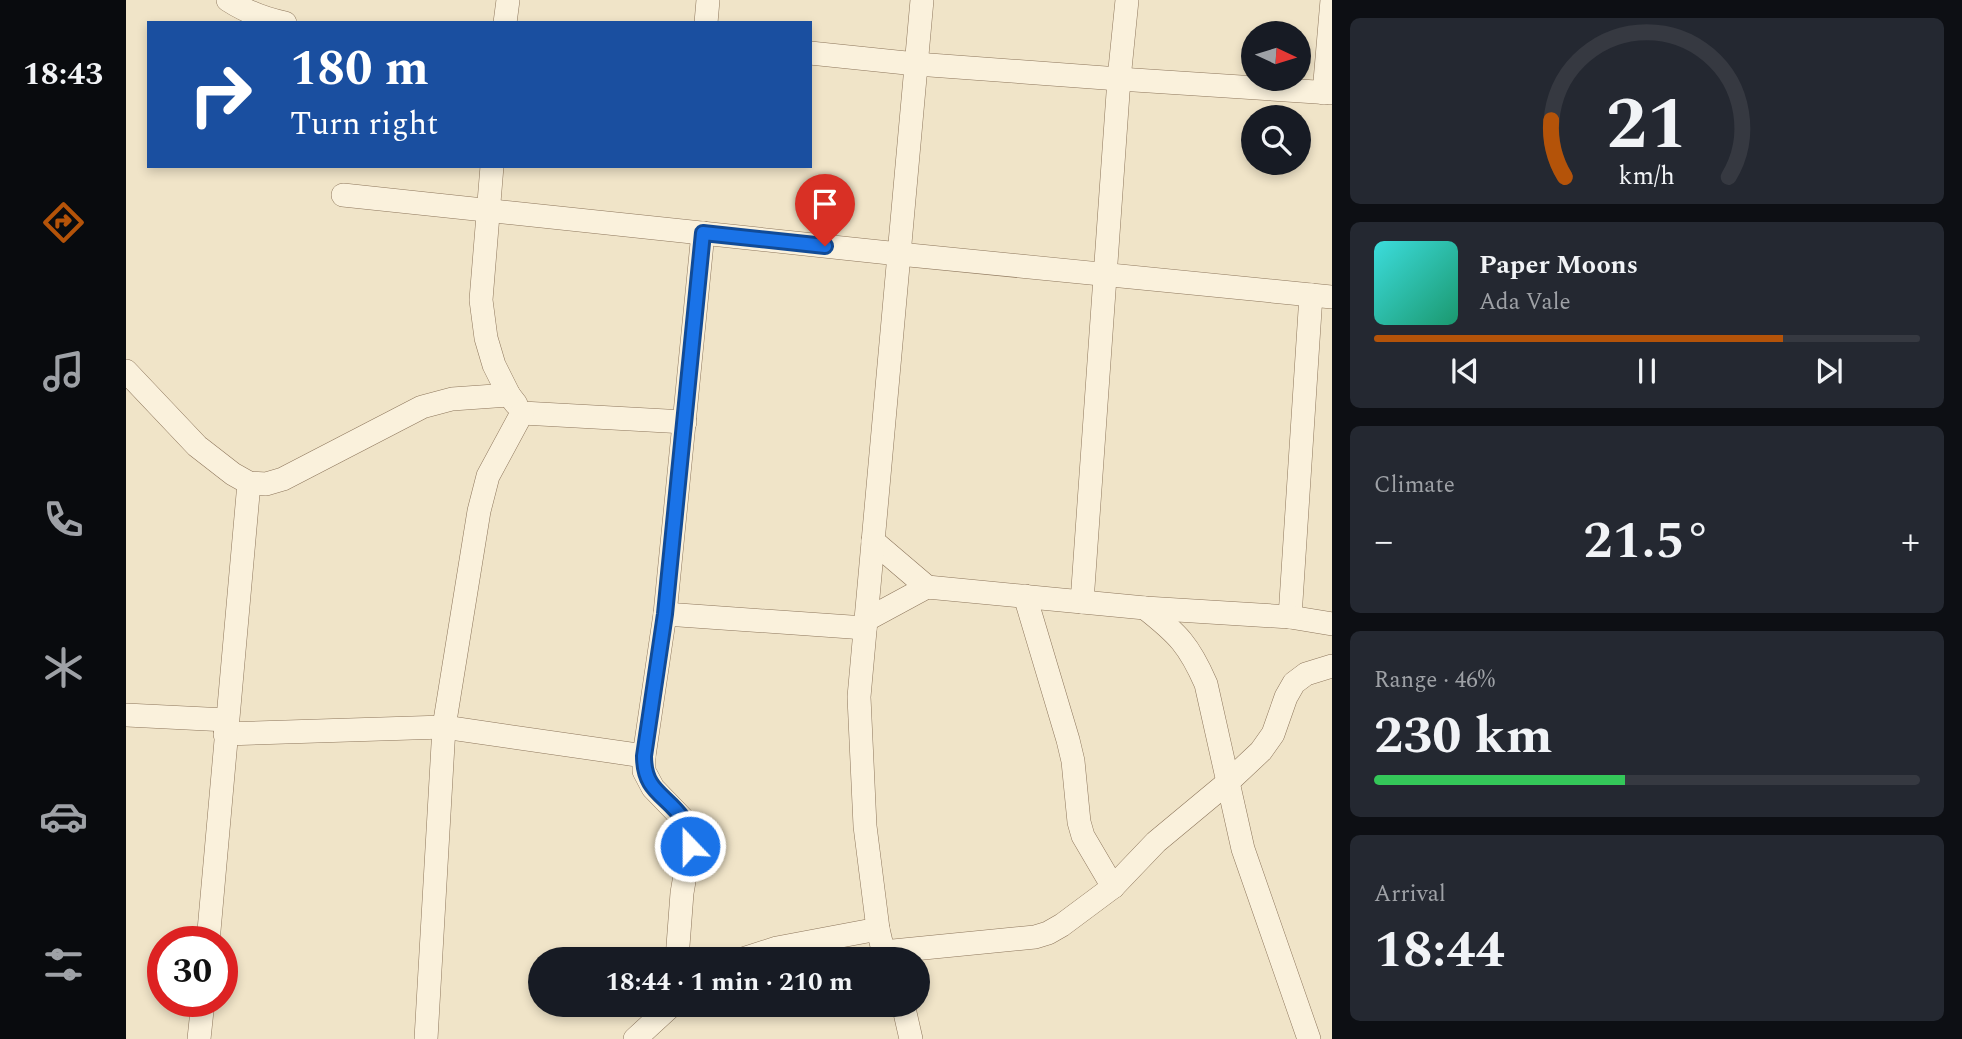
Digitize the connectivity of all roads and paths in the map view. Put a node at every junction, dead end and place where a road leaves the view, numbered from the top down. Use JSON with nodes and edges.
{"nodes":[{"id":1,"x":228,"y":0,"type":"edge"},
{"id":2,"x":508,"y":0,"type":"edge"},
{"id":3,"x":708,"y":0,"type":"edge"},
{"id":4,"x":922,"y":0,"type":"edge"},
{"id":5,"x":1127,"y":0,"type":"edge"},
{"id":6,"x":1332,"y":0,"type":"edge"},
{"id":7,"x":272,"y":21,"type":"edge"},
{"id":8,"x":505,"y":21,"type":"edge"},
{"id":9,"x":706,"y":21,"type":"edge"},
{"id":10,"x":812,"y":53,"type":"edge"},
{"id":11,"x":916,"y":64,"type":"junction"},
{"id":12,"x":1119,"y":79,"type":"junction"},
{"id":13,"x":1328,"y":93,"type":"edge"},
{"id":14,"x":492,"y":168,"type":"edge"},
{"id":15,"x":343,"y":195,"type":"dead end"},
{"id":16,"x":488,"y":210,"type":"junction"},
{"id":17,"x":703,"y":233,"type":"junction"},
{"id":18,"x":899,"y":254,"type":"junction"},
{"id":19,"x":1105,"y":275,"type":"junction"},
{"id":20,"x":1322,"y":296,"type":"edge"},
{"id":21,"x":126,"y":371,"type":"edge"},
{"id":22,"x":516,"y":404,"type":"junction"},
{"id":23,"x":685,"y":422,"type":"junction"},
{"id":24,"x":249,"y":483,"type":"junction"},
{"id":25,"x":873,"y":541,"type":"junction"},
{"id":26,"x":927,"y":587,"type":"junction"},
{"id":27,"x":1026,"y":596,"type":"junction"},
{"id":28,"x":1082,"y":602,"type":"junction"},
{"id":29,"x":1145,"y":608,"type":"junction"},
{"id":30,"x":665,"y":614,"type":"junction"},
{"id":31,"x":1290,"y":617,"type":"junction"},
{"id":32,"x":865,"y":624,"type":"junction"},
{"id":33,"x":1332,"y":624,"type":"edge"},
{"id":34,"x":1332,"y":666,"type":"edge"},
{"id":35,"x":126,"y":715,"type":"edge"},
{"id":36,"x":226,"y":727,"type":"junction"},
{"id":37,"x":444,"y":727,"type":"junction"},
{"id":38,"x":644,"y":756,"type":"junction"},
{"id":39,"x":1227,"y":783,"type":"junction"},
{"id":40,"x":1113,"y":887,"type":"junction"},
{"id":41,"x":209,"y":926,"type":"edge"},
{"id":42,"x":878,"y":929,"type":"junction"},
{"id":43,"x":678,"y":947,"type":"edge"},
{"id":44,"x":782,"y":947,"type":"edge"},
{"id":45,"x":882,"y":947,"type":"edge"},
{"id":46,"x":930,"y":950,"type":"edge"},
{"id":47,"x":201,"y":1017,"type":"edge"},
{"id":48,"x":659,"y":1017,"type":"edge"},
{"id":49,"x":906,"y":1017,"type":"edge"},
{"id":50,"x":199,"y":1039,"type":"edge"},
{"id":51,"x":426,"y":1039,"type":"edge"},
{"id":52,"x":635,"y":1039,"type":"edge"},
{"id":53,"x":911,"y":1039,"type":"edge"},
{"id":54,"x":1309,"y":1039,"type":"edge"}],
"edges":[{"from":1,"to":7,"type":"street"},
{"from":2,"to":8,"type":"street"},
{"from":3,"to":9,"type":"street"},
{"from":4,"to":11,"type":"street"},
{"from":5,"to":12,"type":"street"},
{"from":6,"to":13,"type":"street"},
{"from":10,"to":11,"type":"street"},
{"from":11,"to":12,"type":"street"},
{"from":11,"to":18,"type":"street"},
{"from":12,"to":13,"type":"street"},
{"from":12,"to":19,"type":"street"},
{"from":14,"to":16,"type":"street"},
{"from":15,"to":16,"type":"street"},
{"from":16,"to":17,"type":"street"},
{"from":16,"to":22,"type":"street"},
{"from":17,"to":18,"type":"street"},
{"from":17,"to":23,"type":"street"},
{"from":18,"to":19,"type":"street"},
{"from":18,"to":25,"type":"street"},
{"from":19,"to":20,"type":"street"},
{"from":19,"to":28,"type":"street"},
{"from":20,"to":31,"type":"street"},
{"from":21,"to":24,"type":"street"},
{"from":22,"to":23,"type":"street"},
{"from":22,"to":24,"type":"street"},
{"from":22,"to":37,"type":"street"},
{"from":23,"to":30,"type":"street"},
{"from":24,"to":36,"type":"street"},
{"from":25,"to":26,"type":"street"},
{"from":25,"to":32,"type":"street"},
{"from":26,"to":27,"type":"street"},
{"from":26,"to":32,"type":"street"},
{"from":27,"to":28,"type":"street"},
{"from":27,"to":40,"type":"street"},
{"from":28,"to":29,"type":"street"},
{"from":29,"to":31,"type":"street"},
{"from":29,"to":39,"type":"street"},
{"from":30,"to":32,"type":"street"},
{"from":30,"to":38,"type":"street"},
{"from":31,"to":33,"type":"street"},
{"from":32,"to":42,"type":"street"},
{"from":34,"to":39,"type":"street"},
{"from":35,"to":36,"type":"street"},
{"from":36,"to":37,"type":"street"},
{"from":36,"to":41,"type":"street"},
{"from":37,"to":38,"type":"street"},
{"from":37,"to":51,"type":"street"},
{"from":38,"to":43,"type":"street"},
{"from":39,"to":40,"type":"street"},
{"from":39,"to":54,"type":"street"},
{"from":40,"to":46,"type":"street"},
{"from":42,"to":44,"type":"street"},
{"from":42,"to":45,"type":"street"},
{"from":47,"to":50,"type":"street"},
{"from":48,"to":52,"type":"street"},
{"from":49,"to":53,"type":"street"}]}
